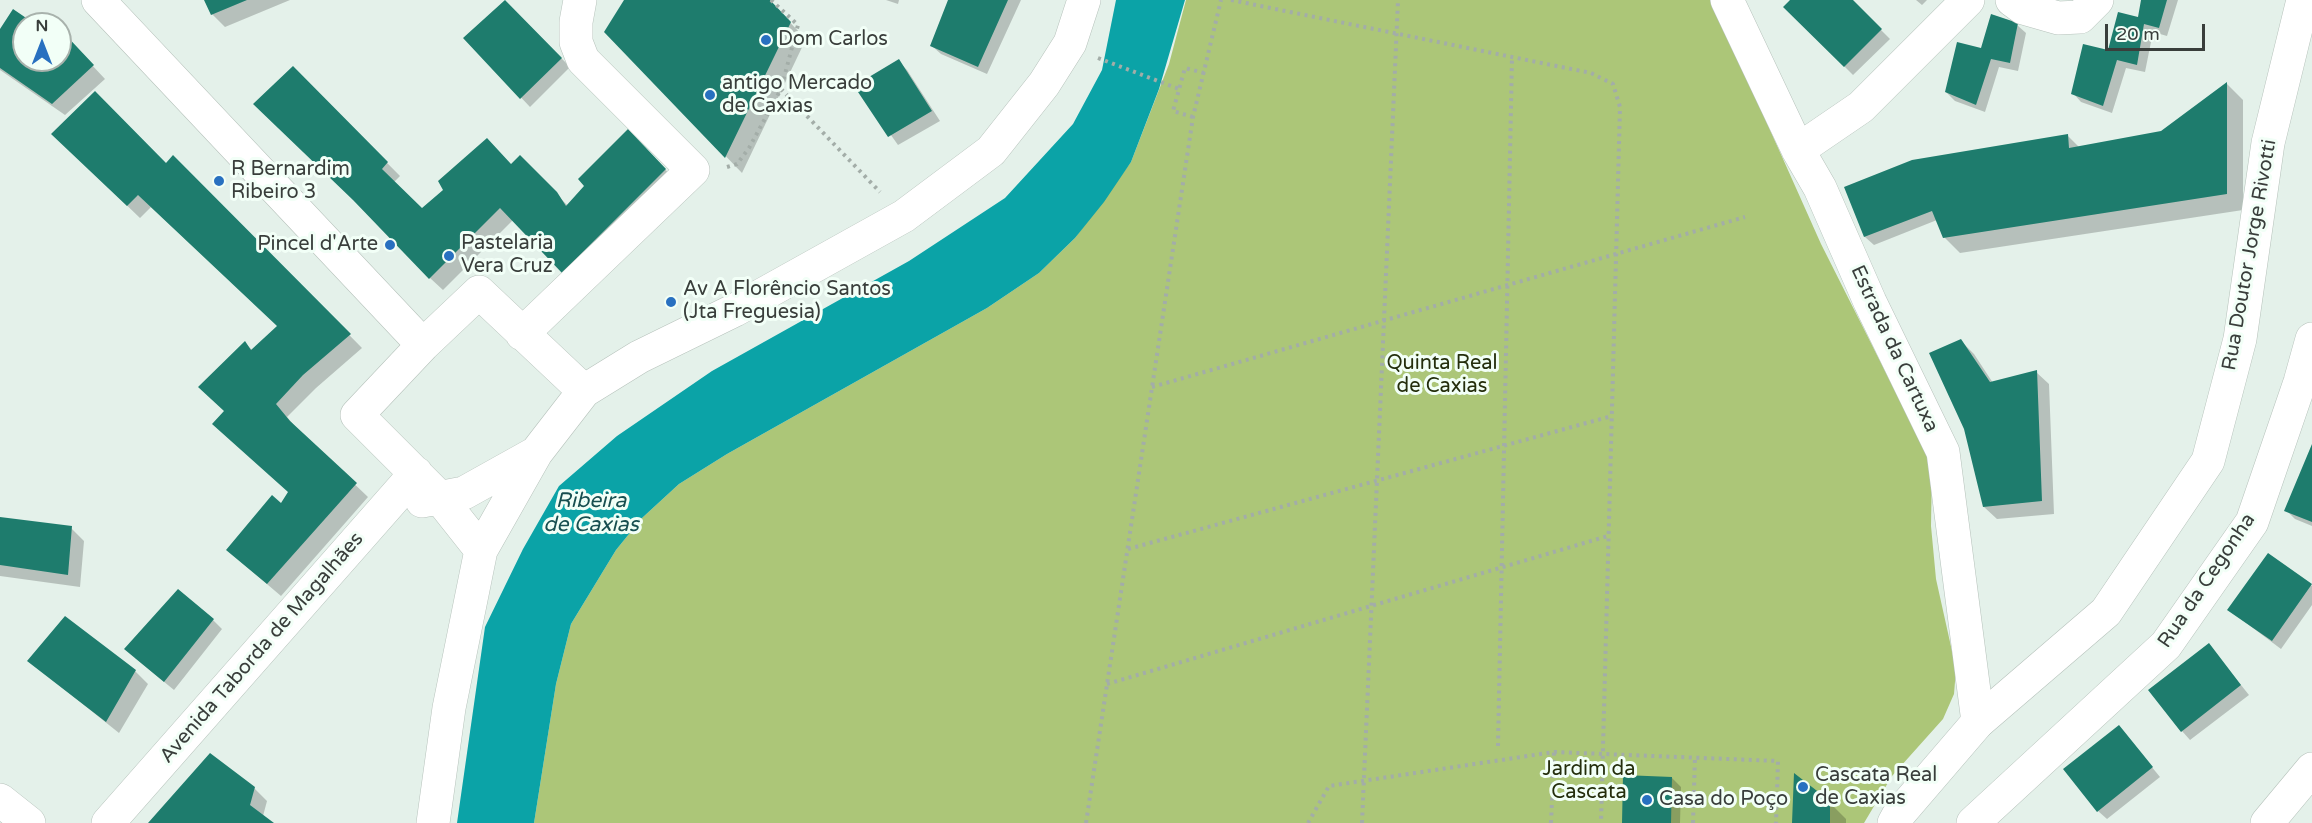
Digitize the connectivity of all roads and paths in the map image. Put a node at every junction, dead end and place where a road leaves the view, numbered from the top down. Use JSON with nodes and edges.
{"nodes":[{"id":1,"x":98,"y":0,"type":"edge"},
{"id":2,"x":580,"y":0,"type":"edge"},
{"id":3,"x":771,"y":0,"type":"edge"},
{"id":4,"x":1084,"y":0,"type":"edge"},
{"id":5,"x":1221,"y":0,"type":"edge"},
{"id":6,"x":1231,"y":0,"type":"edge"},
{"id":7,"x":1398,"y":0,"type":"edge"},
{"id":8,"x":1727,"y":0,"type":"edge"},
{"id":9,"x":1968,"y":0,"type":"edge"},
{"id":10,"x":2012,"y":0,"type":"edge"},
{"id":11,"x":2097,"y":0,"type":"edge"},
{"id":12,"x":2303,"y":0,"type":"edge"},
{"id":13,"x":1397,"y":34,"type":"junction"},
{"id":14,"x":1094,"y":57,"type":"dead end"},
{"id":15,"x":1512,"y":57,"type":"junction"},
{"id":16,"x":1204,"y":73,"type":"junction"},
{"id":17,"x":781,"y":88,"type":"junction"},
{"id":18,"x":1179,"y":89,"type":"junction"},
{"id":19,"x":1194,"y":117,"type":"junction"},
{"id":20,"x":1798,"y":150,"type":"junction"},
{"id":21,"x":693,"y":170,"type":"junction"},
{"id":22,"x":904,"y":216,"type":"junction"},
{"id":23,"x":1744,"y":217,"type":"dead end"},
{"id":24,"x":1616,"y":254,"type":"junction"},
{"id":25,"x":1507,"y":285,"type":"junction"},
{"id":26,"x":1384,"y":321,"type":"junction"},
{"id":27,"x":522,"y":334,"type":"junction"},
{"id":28,"x":2312,"y":339,"type":"edge"},
{"id":29,"x":423,"y":345,"type":"junction"},
{"id":30,"x":1152,"y":387,"type":"junction"},
{"id":31,"x":584,"y":391,"type":"junction"},
{"id":32,"x":1612,"y":416,"type":"junction"},
{"id":33,"x":1504,"y":446,"type":"junction"},
{"id":34,"x":536,"y":453,"type":"junction"},
{"id":35,"x":416,"y":473,"type":"junction"},
{"id":36,"x":1377,"y":481,"type":"junction"},
{"id":37,"x":439,"y":497,"type":"junction"},
{"id":38,"x":385,"y":508,"type":"junction"},
{"id":39,"x":1608,"y":536,"type":"junction"},
{"id":40,"x":1128,"y":549,"type":"junction"},
{"id":41,"x":481,"y":550,"type":"junction"},
{"id":42,"x":1502,"y":568,"type":"junction"},
{"id":43,"x":1371,"y":606,"type":"junction"},
{"id":44,"x":1107,"y":684,"type":"junction"},
{"id":45,"x":1978,"y":722,"type":"junction"},
{"id":46,"x":1498,"y":746,"type":"dead end"},
{"id":47,"x":1554,"y":752,"type":"junction"},
{"id":48,"x":1603,"y":752,"type":"junction"},
{"id":49,"x":1695,"y":756,"type":"junction"},
{"id":50,"x":2312,"y":769,"type":"edge"},
{"id":51,"x":1363,"y":780,"type":"junction"},
{"id":52,"x":0,"y":800,"type":"edge"},
{"id":53,"x":29,"y":823,"type":"edge"},
{"id":54,"x":108,"y":823,"type":"edge"},
{"id":55,"x":433,"y":823,"type":"edge"},
{"id":56,"x":1086,"y":823,"type":"edge"},
{"id":57,"x":1308,"y":823,"type":"edge"},
{"id":58,"x":1362,"y":823,"type":"edge"},
{"id":59,"x":1551,"y":823,"type":"edge"},
{"id":60,"x":1602,"y":823,"type":"edge"},
{"id":61,"x":1693,"y":823,"type":"edge"},
{"id":62,"x":1776,"y":823,"type":"edge"},
{"id":63,"x":1894,"y":823,"type":"edge"},
{"id":64,"x":1973,"y":823,"type":"edge"},
{"id":65,"x":2267,"y":823,"type":"edge"}],
"edges":[{"from":1,"to":29,"type":"street"},
{"from":2,"to":21,"type":"street"},
{"from":3,"to":17,"type":"path"},
{"from":4,"to":22,"type":"street"},
{"from":5,"to":16,"type":"path"},
{"from":6,"to":13,"type":"path"},
{"from":7,"to":13,"type":"path"},
{"from":8,"to":20,"type":"street","name":"Estrada da Cartuxa"},
{"from":9,"to":20,"type":"street"},
{"from":10,"to":11,"type":"street"},
{"from":12,"to":45,"type":"street","name":"Rua Doutor Jorge Rivotti"},
{"from":13,"to":15,"type":"path"},
{"from":13,"to":26,"type":"path"},
{"from":14,"to":18,"type":"path"},
{"from":15,"to":24,"type":"path"},
{"from":15,"to":25,"type":"path"},
{"from":16,"to":18,"type":"path"},
{"from":16,"to":19,"type":"path"},
{"from":17,"to":21,"type":"path"},
{"from":17,"to":22,"type":"path"},
{"from":18,"to":19,"type":"path"},
{"from":19,"to":30,"type":"path"},
{"from":20,"to":45,"type":"street","name":"Estrada da Cartuxa"},
{"from":21,"to":27,"type":"street"},
{"from":22,"to":31,"type":"street"},
{"from":23,"to":24,"type":"path"},
{"from":24,"to":25,"type":"path"},
{"from":24,"to":32,"type":"path"},
{"from":25,"to":26,"type":"path"},
{"from":25,"to":33,"type":"path"},
{"from":26,"to":30,"type":"path"},
{"from":26,"to":36,"type":"path"},
{"from":27,"to":29,"type":"street"},
{"from":27,"to":31,"type":"street"},
{"from":28,"to":64,"type":"street","name":"Rua da Cegonha"},
{"from":29,"to":35,"type":"street"},
{"from":30,"to":40,"type":"path"},
{"from":31,"to":34,"type":"street"},
{"from":32,"to":33,"type":"path"},
{"from":32,"to":39,"type":"path"},
{"from":33,"to":36,"type":"path"},
{"from":33,"to":42,"type":"path"},
{"from":34,"to":37,"type":"street"},
{"from":34,"to":41,"type":"street"},
{"from":35,"to":37,"type":"street"},
{"from":35,"to":38,"type":"street","name":"Avenida Taborda de Magalhães"},
{"from":36,"to":40,"type":"path"},
{"from":36,"to":43,"type":"path"},
{"from":37,"to":38,"type":"street"},
{"from":37,"to":41,"type":"street"},
{"from":38,"to":54,"type":"street","name":"Avenida Taborda de Magalhães"},
{"from":39,"to":42,"type":"path"},
{"from":39,"to":48,"type":"path"},
{"from":40,"to":44,"type":"path"},
{"from":41,"to":55,"type":"street"},
{"from":42,"to":43,"type":"path"},
{"from":42,"to":46,"type":"path"},
{"from":43,"to":44,"type":"path"},
{"from":43,"to":51,"type":"path"},
{"from":44,"to":56,"type":"path"},
{"from":45,"to":63,"type":"street","name":"Rua Doutor Jorge Rivotti"},
{"from":47,"to":48,"type":"path"},
{"from":47,"to":51,"type":"path"},
{"from":47,"to":59,"type":"path"},
{"from":48,"to":49,"type":"path"},
{"from":48,"to":60,"type":"path"},
{"from":49,"to":61,"type":"path"},
{"from":49,"to":62,"type":"path"},
{"from":50,"to":65,"type":"street"},
{"from":51,"to":57,"type":"path"},
{"from":51,"to":58,"type":"path"},
{"from":52,"to":53,"type":"street"}]}
